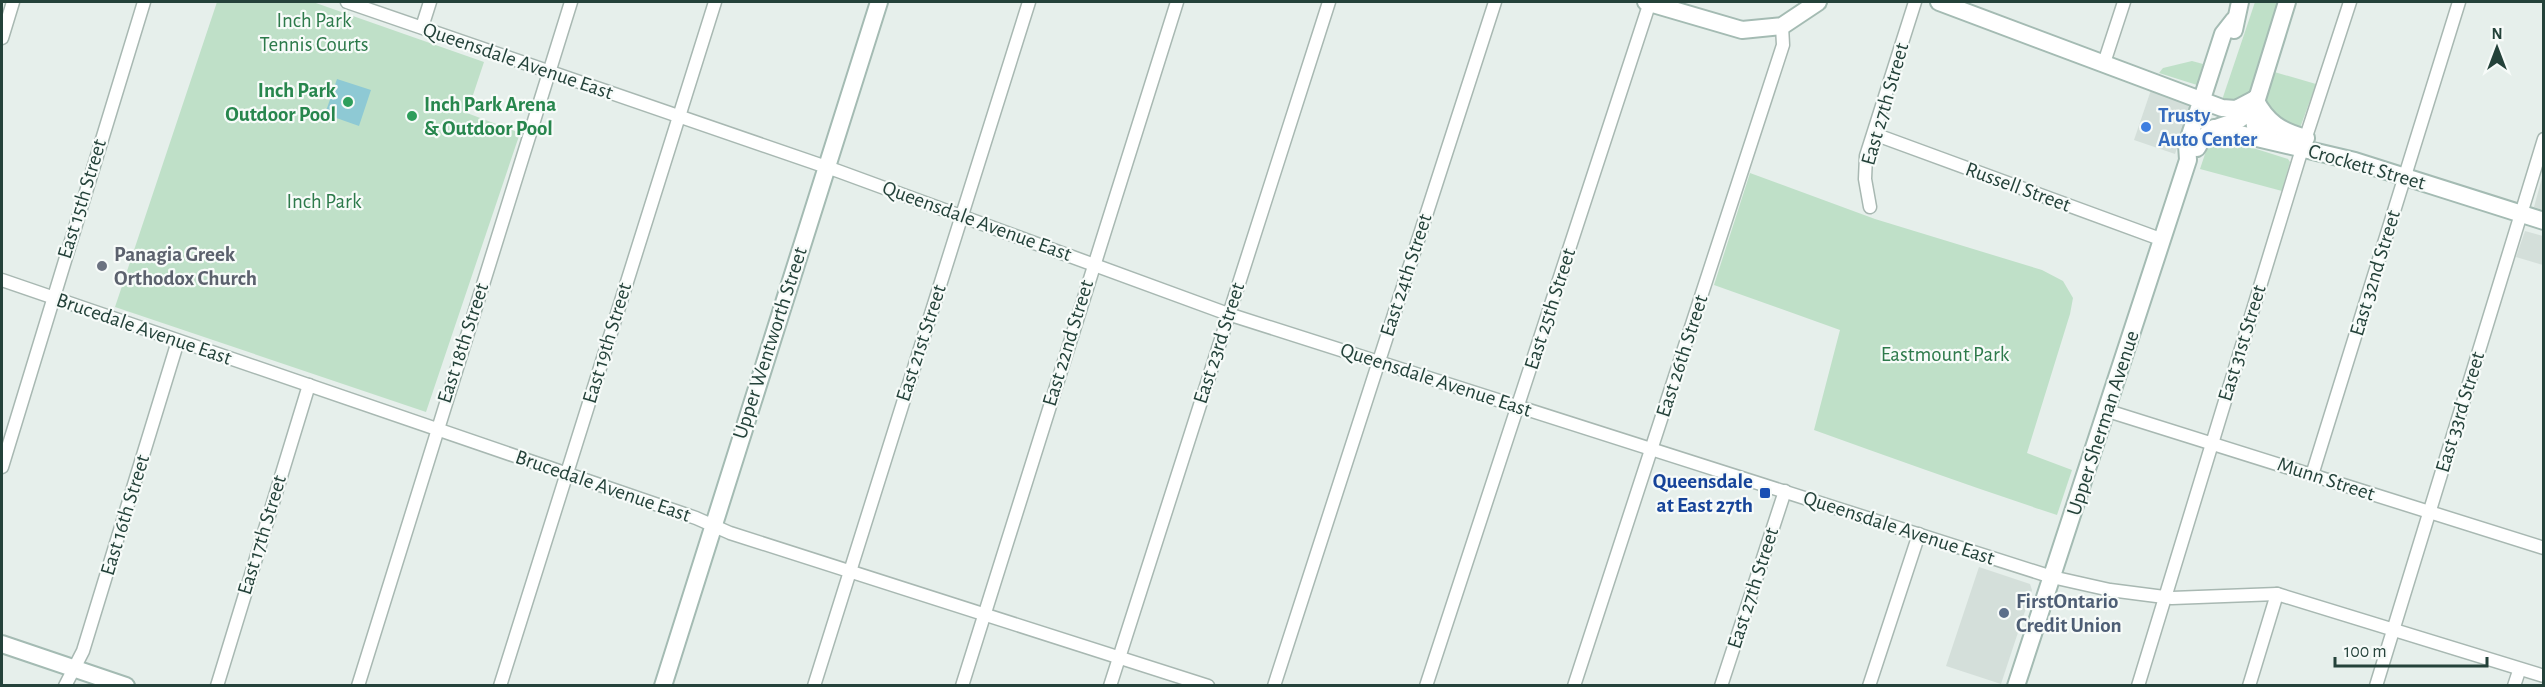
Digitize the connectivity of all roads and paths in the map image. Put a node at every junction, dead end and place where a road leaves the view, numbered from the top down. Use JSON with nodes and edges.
{"nodes":[{"id":1,"x":13,"y":2,"type":"edge"},
{"id":2,"x":144,"y":2,"type":"edge"},
{"id":3,"x":347,"y":2,"type":"edge"},
{"id":4,"x":430,"y":2,"type":"edge"},
{"id":5,"x":571,"y":2,"type":"edge"},
{"id":6,"x":715,"y":2,"type":"edge"},
{"id":7,"x":879,"y":2,"type":"edge"},
{"id":8,"x":1029,"y":2,"type":"edge"},
{"id":9,"x":1177,"y":2,"type":"edge"},
{"id":10,"x":1329,"y":2,"type":"edge"},
{"id":11,"x":1495,"y":2,"type":"edge"},
{"id":12,"x":1649,"y":2,"type":"edge"},
{"id":13,"x":1915,"y":2,"type":"edge"},
{"id":14,"x":1939,"y":2,"type":"edge"},
{"id":15,"x":2124,"y":2,"type":"edge"},
{"id":16,"x":2240,"y":2,"type":"edge"},
{"id":17,"x":2287,"y":2,"type":"edge"},
{"id":18,"x":2350,"y":2,"type":"edge"},
{"id":19,"x":2459,"y":2,"type":"edge"},
{"id":20,"x":1814,"y":3,"type":"edge"},
{"id":21,"x":1782,"y":26,"type":"junction"},
{"id":22,"x":422,"y":27,"type":"junction"},
{"id":23,"x":2,"y":38,"type":"edge"},
{"id":24,"x":2104,"y":63,"type":"junction"},
{"id":25,"x":549,"y":72,"type":"junction"},
{"id":26,"x":2255,"y":99,"type":"junction"},
{"id":27,"x":2207,"y":102,"type":"junction"},
{"id":28,"x":678,"y":116,"type":"junction"},
{"id":29,"x":2214,"y":128,"type":"junction"},
{"id":30,"x":1874,"y":134,"type":"junction"},
{"id":31,"x":2544,"y":139,"type":"edge"},
{"id":32,"x":2304,"y":144,"type":"junction"},
{"id":33,"x":2282,"y":145,"type":"junction"},
{"id":34,"x":2193,"y":154,"type":"junction"},
{"id":35,"x":826,"y":167,"type":"junction"},
{"id":36,"x":2405,"y":177,"type":"junction"},
{"id":37,"x":1870,"y":207,"type":"dead end"},
{"id":38,"x":2520,"y":214,"type":"junction"},
{"id":39,"x":961,"y":216,"type":"junction"},
{"id":40,"x":2544,"y":221,"type":"edge"},
{"id":41,"x":2163,"y":240,"type":"junction"},
{"id":42,"x":1093,"y":263,"type":"junction"},
{"id":43,"x":2,"y":280,"type":"edge"},
{"id":44,"x":51,"y":297,"type":"junction"},
{"id":45,"x":1228,"y":314,"type":"junction"},
{"id":46,"x":178,"y":341,"type":"junction"},
{"id":47,"x":1377,"y":362,"type":"junction"},
{"id":48,"x":309,"y":385,"type":"junction"},
{"id":49,"x":1518,"y":406,"type":"junction"},
{"id":50,"x":2108,"y":411,"type":"junction"},
{"id":51,"x":436,"y":428,"type":"junction"},
{"id":52,"x":2211,"y":443,"type":"junction"},
{"id":53,"x":1651,"y":449,"type":"junction"},
{"id":54,"x":2,"y":466,"type":"edge"},
{"id":55,"x":566,"y":474,"type":"junction"},
{"id":56,"x":2312,"y":475,"type":"junction"},
{"id":57,"x":1785,"y":491,"type":"junction"},
{"id":58,"x":2429,"y":512,"type":"junction"},
{"id":59,"x":713,"y":525,"type":"junction"},
{"id":60,"x":1918,"y":534,"type":"junction"},
{"id":61,"x":2544,"y":548,"type":"edge"},
{"id":62,"x":850,"y":571,"type":"junction"},
{"id":63,"x":2052,"y":577,"type":"junction"},
{"id":64,"x":2277,"y":594,"type":"junction"},
{"id":65,"x":2164,"y":597,"type":"junction"},
{"id":66,"x":985,"y":614,"type":"junction"},
{"id":67,"x":2392,"y":630,"type":"junction"},
{"id":68,"x":2,"y":644,"type":"edge"},
{"id":69,"x":1119,"y":657,"type":"junction"},
{"id":70,"x":76,"y":668,"type":"junction"},
{"id":71,"x":2519,"y":671,"type":"junction"},
{"id":72,"x":2544,"y":676,"type":"edge"},
{"id":73,"x":64,"y":686,"type":"edge"},
{"id":74,"x":126,"y":686,"type":"edge"},
{"id":75,"x":216,"y":686,"type":"edge"},
{"id":76,"x":358,"y":686,"type":"edge"},
{"id":77,"x":500,"y":686,"type":"edge"},
{"id":78,"x":663,"y":686,"type":"edge"},
{"id":79,"x":814,"y":686,"type":"edge"},
{"id":80,"x":962,"y":686,"type":"edge"},
{"id":81,"x":1110,"y":686,"type":"edge"},
{"id":82,"x":1208,"y":686,"type":"edge"},
{"id":83,"x":1274,"y":686,"type":"edge"},
{"id":84,"x":1426,"y":686,"type":"edge"},
{"id":85,"x":1574,"y":686,"type":"edge"},
{"id":86,"x":1721,"y":686,"type":"edge"},
{"id":87,"x":1869,"y":686,"type":"edge"},
{"id":88,"x":2016,"y":686,"type":"edge"},
{"id":89,"x":2138,"y":686,"type":"edge"},
{"id":90,"x":2249,"y":686,"type":"edge"},
{"id":91,"x":2376,"y":686,"type":"edge"},
{"id":92,"x":2514,"y":686,"type":"edge"}],
"edges":[{"from":1,"to":23,"type":"street"},
{"from":2,"to":44,"type":"street","name":"East 15th Street"},
{"from":3,"to":22,"type":"street","name":"Queensdale Avenue East"},
{"from":4,"to":22,"type":"street"},
{"from":5,"to":25,"type":"street","name":"East 18th Street"},
{"from":6,"to":28,"type":"street","name":"East 19th Street"},
{"from":7,"to":35,"type":"main road","name":"Upper Wentworth Street"},
{"from":8,"to":39,"type":"street","name":"East 21st Street"},
{"from":9,"to":42,"type":"street","name":"East 22nd Street"},
{"from":10,"to":45,"type":"street","name":"East 23rd Street"},
{"from":11,"to":47,"type":"street","name":"East 24th Street"},
{"from":12,"to":21,"type":"main road"},
{"from":12,"to":49,"type":"street","name":"East 25th Street"},
{"from":13,"to":30,"type":"street","name":"East 27th Street"},
{"from":14,"to":24,"type":"main road"},
{"from":15,"to":24,"type":"street"},
{"from":16,"to":27,"type":"main road","name":"Upper Sherman Avenue"},
{"from":17,"to":26,"type":"main road"},
{"from":18,"to":32,"type":"street","name":"East 31st Street"},
{"from":19,"to":36,"type":"street","name":"East 32nd Street"},
{"from":20,"to":21,"type":"main road"},
{"from":21,"to":53,"type":"street","name":"East 26th Street"},
{"from":22,"to":25,"type":"street","name":"Queensdale Avenue East"},
{"from":24,"to":27,"type":"main road"},
{"from":25,"to":28,"type":"street","name":"Queensdale Avenue East"},
{"from":25,"to":51,"type":"street","name":"East 18th Street"},
{"from":26,"to":27,"type":"main road"},
{"from":26,"to":29,"type":"main road"},
{"from":26,"to":32,"type":"main road"},
{"from":26,"to":33,"type":"main road"},
{"from":27,"to":34,"type":"main road","name":"Upper Sherman Avenue"},
{"from":28,"to":35,"type":"street","name":"Queensdale Avenue East"},
{"from":28,"to":55,"type":"street","name":"East 19th Street"},
{"from":29,"to":33,"type":"main road","name":"Crockett Street"},
{"from":29,"to":34,"type":"main road"},
{"from":30,"to":37,"type":"street","name":"East 27th Street"},
{"from":30,"to":41,"type":"street","name":"Russell Street"},
{"from":31,"to":38,"type":"street","name":"East 33rd Street"},
{"from":32,"to":33,"type":"main road","name":"Crockett Street"},
{"from":32,"to":36,"type":"main road","name":"Crockett Street"},
{"from":32,"to":52,"type":"street","name":"East 31st Street"},
{"from":34,"to":41,"type":"main road","name":"Upper Sherman Avenue"},
{"from":35,"to":39,"type":"street","name":"Queensdale Avenue East"},
{"from":35,"to":59,"type":"main road","name":"Upper Wentworth Street"},
{"from":36,"to":38,"type":"main road","name":"Crockett Street"},
{"from":36,"to":56,"type":"street","name":"East 32nd Street"},
{"from":38,"to":40,"type":"main road","name":"Crockett Street"},
{"from":38,"to":58,"type":"street","name":"East 33rd Street"},
{"from":39,"to":42,"type":"street","name":"Queensdale Avenue East"},
{"from":39,"to":62,"type":"street","name":"East 21st Street"},
{"from":41,"to":50,"type":"main road","name":"Upper Sherman Avenue"},
{"from":42,"to":45,"type":"street","name":"Queensdale Avenue East"},
{"from":42,"to":66,"type":"street","name":"East 22nd Street"},
{"from":43,"to":44,"type":"street","name":"Brucedale Avenue East"},
{"from":44,"to":46,"type":"street","name":"Brucedale Avenue East"},
{"from":44,"to":54,"type":"street","name":"East 15th Street"},
{"from":45,"to":47,"type":"street","name":"Queensdale Avenue East"},
{"from":45,"to":69,"type":"street","name":"East 23rd Street"},
{"from":46,"to":48,"type":"street","name":"Brucedale Avenue East"},
{"from":46,"to":70,"type":"street","name":"East 16th Street"},
{"from":47,"to":49,"type":"street","name":"Queensdale Avenue East"},
{"from":47,"to":83,"type":"street","name":"East 24th Street"},
{"from":48,"to":51,"type":"street","name":"Brucedale Avenue East"},
{"from":48,"to":75,"type":"street","name":"East 17th Street"},
{"from":49,"to":53,"type":"street","name":"Queensdale Avenue East"},
{"from":49,"to":84,"type":"street","name":"East 25th Street"},
{"from":50,"to":52,"type":"street","name":"Munn Street"},
{"from":50,"to":63,"type":"main road","name":"Upper Sherman Avenue"},
{"from":51,"to":55,"type":"street","name":"Brucedale Avenue East"},
{"from":51,"to":76,"type":"street","name":"East 18th Street"},
{"from":52,"to":56,"type":"street","name":"Munn Street"},
{"from":52,"to":65,"type":"street","name":"East 31st Street"},
{"from":53,"to":57,"type":"street","name":"Queensdale Avenue East"},
{"from":53,"to":85,"type":"street","name":"East 26th Street"},
{"from":55,"to":59,"type":"street","name":"Brucedale Avenue East"},
{"from":55,"to":77,"type":"street","name":"East 19th Street"},
{"from":56,"to":58,"type":"street","name":"Munn Street"},
{"from":57,"to":60,"type":"street","name":"Queensdale Avenue East"},
{"from":57,"to":86,"type":"street","name":"East 27th Street"},
{"from":58,"to":61,"type":"street","name":"Munn Street"},
{"from":58,"to":67,"type":"street","name":"East 33rd Street"},
{"from":59,"to":62,"type":"street","name":"Brucedale Avenue East"},
{"from":59,"to":78,"type":"main road","name":"Upper Wentworth Street"},
{"from":60,"to":63,"type":"street","name":"Queensdale Avenue East"},
{"from":60,"to":87,"type":"street"},
{"from":62,"to":66,"type":"street","name":"Brucedale Avenue East"},
{"from":62,"to":79,"type":"street","name":"East 21st Street"},
{"from":63,"to":65,"type":"street","name":"Queensdale Avenue East"},
{"from":63,"to":88,"type":"main road","name":"Upper Sherman Avenue"},
{"from":64,"to":65,"type":"street","name":"Queensdale Avenue East"},
{"from":64,"to":67,"type":"street","name":"Queensdale Avenue East"},
{"from":64,"to":90,"type":"street"},
{"from":65,"to":89,"type":"street","name":"East 31st Street"},
{"from":66,"to":69,"type":"street","name":"Brucedale Avenue East"},
{"from":66,"to":80,"type":"street","name":"East 22nd Street"},
{"from":67,"to":71,"type":"street","name":"Queensdale Avenue East"},
{"from":67,"to":91,"type":"street","name":"East 33rd Street"},
{"from":68,"to":70,"type":"main road"},
{"from":69,"to":81,"type":"street","name":"East 23rd Street"},
{"from":69,"to":82,"type":"street","name":"Brucedale Avenue East"},
{"from":70,"to":73,"type":"street","name":"East 16th Street"},
{"from":70,"to":74,"type":"main road"},
{"from":71,"to":72,"type":"street","name":"Queensdale Avenue East"},
{"from":71,"to":92,"type":"street"}]}
